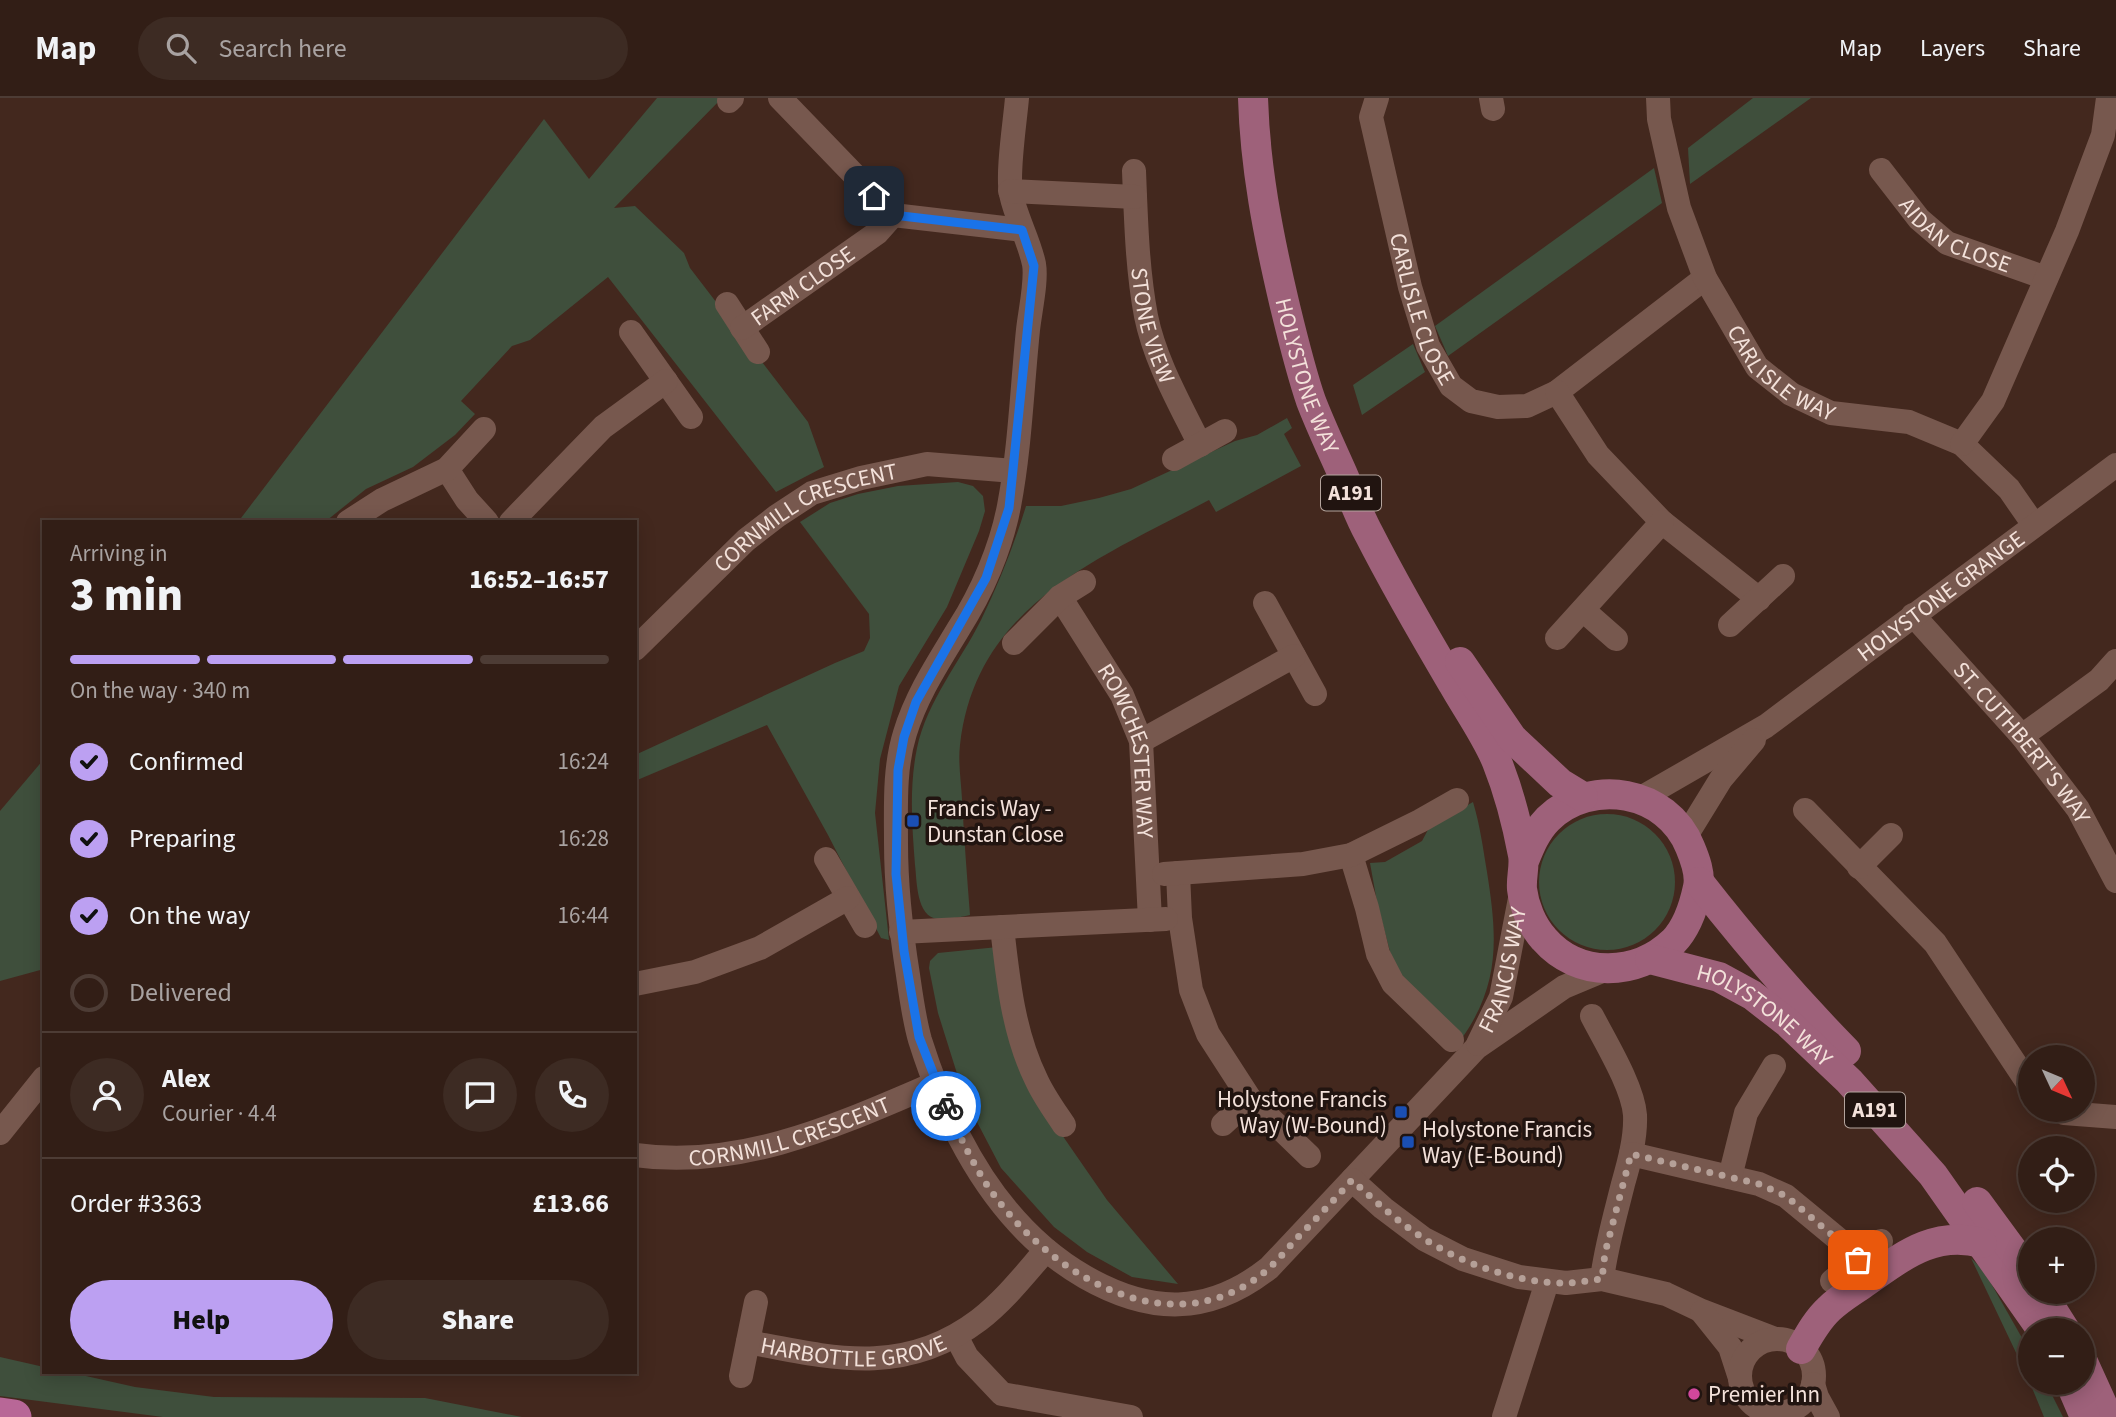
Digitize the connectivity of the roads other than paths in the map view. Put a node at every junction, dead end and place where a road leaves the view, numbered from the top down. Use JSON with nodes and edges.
{"nodes":[{"id":1,"x":780,"y":98,"type":"edge"},
{"id":2,"x":1017,"y":98,"type":"edge"},
{"id":3,"x":1253,"y":98,"type":"edge"},
{"id":4,"x":1266,"y":98,"type":"edge"},
{"id":5,"x":1377,"y":98,"type":"edge"},
{"id":6,"x":1658,"y":98,"type":"edge"},
{"id":7,"x":2108,"y":98,"type":"edge"},
{"id":8,"x":2109,"y":136,"type":"edge"},
{"id":9,"x":1881,"y":170,"type":"dead end"},
{"id":10,"x":1134,"y":171,"type":"dead end"},
{"id":11,"x":1010,"y":191,"type":"junction"},
{"id":12,"x":1135,"y":197,"type":"junction"},
{"id":13,"x":893,"y":215,"type":"junction"},
{"id":14,"x":1022,"y":230,"type":"junction"},
{"id":15,"x":1705,"y":278,"type":"junction"},
{"id":16,"x":2046,"y":278,"type":"junction"},
{"id":17,"x":727,"y":304,"type":"dead end"},
{"id":18,"x":743,"y":328,"type":"junction"},
{"id":19,"x":631,"y":332,"type":"dead end"},
{"id":20,"x":758,"y":352,"type":"dead end"},
{"id":21,"x":666,"y":381,"type":"junction"},
{"id":22,"x":1557,"y":393,"type":"junction"},
{"id":23,"x":691,"y":417,"type":"dead end"},
{"id":24,"x":484,"y":429,"type":"dead end"},
{"id":25,"x":1225,"y":431,"type":"dead end"},
{"id":26,"x":1962,"y":444,"type":"junction"},
{"id":27,"x":1200,"y":445,"type":"junction"},
{"id":28,"x":1174,"y":459,"type":"dead end"},
{"id":29,"x":2116,"y":466,"type":"edge"},
{"id":30,"x":447,"y":468,"type":"junction"},
{"id":31,"x":1014,"y":471,"type":"junction"},
{"id":32,"x":351,"y":520,"type":"edge"},
{"id":33,"x":485,"y":520,"type":"edge"},
{"id":34,"x":513,"y":520,"type":"edge"},
{"id":35,"x":1662,"y":522,"type":"junction"},
{"id":36,"x":2034,"y":525,"type":"junction"},
{"id":37,"x":1783,"y":576,"type":"dead end"},
{"id":38,"x":1084,"y":582,"type":"dead end"},
{"id":39,"x":1060,"y":597,"type":"junction"},
{"id":40,"x":1759,"y":599,"type":"junction"},
{"id":41,"x":1265,"y":603,"type":"dead end"},
{"id":42,"x":1583,"y":610,"type":"junction"},
{"id":43,"x":1913,"y":615,"type":"junction"},
{"id":44,"x":1730,"y":625,"type":"dead end"},
{"id":45,"x":1557,"y":638,"type":"dead end"},
{"id":46,"x":1616,"y":639,"type":"dead end"},
{"id":47,"x":1014,"y":643,"type":"dead end"},
{"id":48,"x":637,"y":647,"type":"edge"},
{"id":49,"x":1294,"y":656,"type":"junction"},
{"id":50,"x":2116,"y":661,"type":"edge"},
{"id":51,"x":1315,"y":694,"type":"dead end"},
{"id":52,"x":1766,"y":726,"type":"junction"},
{"id":53,"x":2022,"y":736,"type":"junction"},
{"id":54,"x":1141,"y":741,"type":"junction"},
{"id":55,"x":1583,"y":797,"type":"junction"},
{"id":56,"x":1641,"y":798,"type":"junction"},
{"id":57,"x":1457,"y":800,"type":"dead end"},
{"id":58,"x":1805,"y":810,"type":"dead end"},
{"id":59,"x":1891,"y":835,"type":"dead end"},
{"id":60,"x":1686,"y":836,"type":"junction"},
{"id":61,"x":1351,"y":855,"type":"junction"},
{"id":62,"x":826,"y":859,"type":"dead end"},
{"id":63,"x":1858,"y":867,"type":"junction"},
{"id":64,"x":1178,"y":873,"type":"junction"},
{"id":65,"x":1523,"y":874,"type":"junction"},
{"id":66,"x":1148,"y":875,"type":"junction"},
{"id":67,"x":2116,"y":881,"type":"edge"},
{"id":68,"x":1699,"y":882,"type":"junction"},
{"id":69,"x":848,"y":898,"type":"junction"},
{"id":70,"x":1180,"y":918,"type":"junction"},
{"id":71,"x":1150,"y":920,"type":"junction"},
{"id":72,"x":865,"y":926,"type":"dead end"},
{"id":73,"x":1002,"y":927,"type":"junction"},
{"id":74,"x":901,"y":932,"type":"junction"},
{"id":75,"x":1650,"y":959,"type":"junction"},
{"id":76,"x":1607,"y":969,"type":"junction"},
{"id":77,"x":637,"y":984,"type":"edge"},
{"id":78,"x":1592,"y":1016,"type":"dead end"},
{"id":79,"x":1452,"y":1040,"type":"dead end"},
{"id":80,"x":1476,"y":1048,"type":"junction"},
{"id":81,"x":1774,"y":1066,"type":"dead end"},
{"id":82,"x":2018,"y":1068,"type":"edge"},
{"id":83,"x":936,"y":1083,"type":"junction"},
{"id":84,"x":42,"y":1085,"type":"edge"},
{"id":85,"x":1250,"y":1099,"type":"junction"},
{"id":86,"x":36,"y":1105,"type":"edge"},
{"id":87,"x":2095,"y":1115,"type":"edge"},
{"id":88,"x":2116,"y":1116,"type":"edge"},
{"id":89,"x":1223,"y":1124,"type":"dead end"},
{"id":90,"x":1064,"y":1125,"type":"dead end"},
{"id":91,"x":0,"y":1133,"type":"edge"},
{"id":92,"x":1631,"y":1154,"type":"junction"},
{"id":93,"x":637,"y":1155,"type":"edge"},
{"id":94,"x":1309,"y":1156,"type":"dead end"},
{"id":95,"x":1730,"y":1177,"type":"junction"},
{"id":96,"x":1352,"y":1180,"type":"junction"},
{"id":97,"x":1881,"y":1241,"type":"dead end"},
{"id":98,"x":1982,"y":1243,"type":"junction"},
{"id":99,"x":1046,"y":1250,"type":"junction"},
{"id":100,"x":2018,"y":1258,"type":"edge"},
{"id":101,"x":1858,"y":1260,"type":"junction"},
{"id":102,"x":1602,"y":1279,"type":"junction"},
{"id":103,"x":1832,"y":1281,"type":"dead end"},
{"id":104,"x":1547,"y":1282,"type":"junction"},
{"id":105,"x":756,"y":1301,"type":"dead end"},
{"id":106,"x":1702,"y":1311,"type":"junction"},
{"id":107,"x":2034,"y":1318,"type":"edge"},
{"id":108,"x":956,"y":1336,"type":"junction"},
{"id":109,"x":748,"y":1342,"type":"junction"},
{"id":110,"x":1788,"y":1344,"type":"junction"},
{"id":111,"x":741,"y":1376,"type":"dead end"},
{"id":112,"x":1740,"y":1378,"type":"junction"},
{"id":113,"x":1813,"y":1384,"type":"junction"},
{"id":114,"x":2095,"y":1388,"type":"edge"},
{"id":115,"x":2076,"y":1395,"type":"edge"},
{"id":116,"x":1796,"y":1413,"type":"edge"},
{"id":117,"x":0,"y":1415,"type":"edge"},
{"id":118,"x":14,"y":1417,"type":"edge"},
{"id":119,"x":1132,"y":1417,"type":"edge"},
{"id":120,"x":1504,"y":1417,"type":"edge"},
{"id":121,"x":1828,"y":1417,"type":"edge"},
{"id":122,"x":2085,"y":1417,"type":"edge"},
{"id":123,"x":2108,"y":1417,"type":"edge"}],
"edges":[{"from":1,"to":13,"type":"street"},
{"from":2,"to":11,"type":"street","name":"FRANCIS WAY"},
{"from":3,"to":65,"type":"main road","name":"HOLYSTONE WAY","number":"A191"},
{"from":4,"to":55,"type":"main road","name":"HOLYSTONE WAY","number":"A191"},
{"from":5,"to":22,"type":"street","name":"CARLISLE CLOSE"},
{"from":6,"to":15,"type":"street","name":"CARLISLE WAY"},
{"from":7,"to":8,"type":"street"},
{"from":8,"to":16,"type":"street"},
{"from":9,"to":16,"type":"street","name":"AIDAN CLOSE"},
{"from":10,"to":12,"type":"street","name":"STONE VIEW"},
{"from":11,"to":12,"type":"street"},
{"from":11,"to":14,"type":"street","name":"FRANCIS WAY"},
{"from":12,"to":27,"type":"street","name":"STONE VIEW"},
{"from":13,"to":14,"type":"street"},
{"from":13,"to":18,"type":"street","name":"FARM CLOSE"},
{"from":14,"to":31,"type":"street","name":"FRANCIS WAY"},
{"from":15,"to":22,"type":"street","name":"CARLISLE CLOSE"},
{"from":15,"to":26,"type":"street","name":"CARLISLE WAY"},
{"from":16,"to":26,"type":"street"},
{"from":17,"to":18,"type":"street","name":"FARM CLOSE"},
{"from":18,"to":20,"type":"street","name":"FARM CLOSE"},
{"from":19,"to":21,"type":"street"},
{"from":21,"to":23,"type":"street"},
{"from":21,"to":34,"type":"street"},
{"from":22,"to":35,"type":"street"},
{"from":24,"to":30,"type":"street"},
{"from":25,"to":27,"type":"street"},
{"from":26,"to":36,"type":"street","name":"CARLISLE WAY"},
{"from":27,"to":28,"type":"street"},
{"from":29,"to":36,"type":"street","name":"HOLYSTONE GRANGE"},
{"from":30,"to":32,"type":"street"},
{"from":30,"to":33,"type":"street"},
{"from":31,"to":48,"type":"street","name":"CORNMILL CRESCENT"},
{"from":31,"to":74,"type":"street","name":"FRANCIS WAY"},
{"from":35,"to":40,"type":"street"},
{"from":35,"to":42,"type":"street"},
{"from":36,"to":43,"type":"street","name":"HOLYSTONE GRANGE"},
{"from":37,"to":40,"type":"street"},
{"from":38,"to":39,"type":"street"},
{"from":39,"to":47,"type":"street"},
{"from":39,"to":54,"type":"street","name":"ROWCHESTER WAY"},
{"from":40,"to":44,"type":"street"},
{"from":41,"to":49,"type":"street"},
{"from":42,"to":45,"type":"street"},
{"from":42,"to":46,"type":"street"},
{"from":43,"to":52,"type":"street","name":"HOLYSTONE GRANGE"},
{"from":43,"to":53,"type":"street","name":"ST. CUTHBERT'S WAY"},
{"from":49,"to":51,"type":"street"},
{"from":49,"to":54,"type":"street"},
{"from":50,"to":53,"type":"street"},
{"from":52,"to":56,"type":"street","name":"HOLYSTONE GRANGE"},
{"from":52,"to":60,"type":"street","name":"HOLYSTONE GRANGE"},
{"from":53,"to":67,"type":"street","name":"ST. CUTHBERT'S WAY"},
{"from":54,"to":66,"type":"street","name":"ROWCHESTER WAY"},
{"from":55,"to":56,"type":"main road","name":"HOLYSTONE WAY","number":"A191"},
{"from":55,"to":65,"type":"main road","name":"HOLYSTONE WAY","number":"A191"},
{"from":56,"to":60,"type":"main road","name":"HOLYSTONE WAY","number":"A191"},
{"from":57,"to":61,"type":"street"},
{"from":58,"to":63,"type":"street"},
{"from":59,"to":63,"type":"street"},
{"from":60,"to":68,"type":"main road","name":"HOLYSTONE WAY","number":"A191"},
{"from":61,"to":64,"type":"street"},
{"from":61,"to":79,"type":"street"},
{"from":62,"to":69,"type":"street"},
{"from":63,"to":82,"type":"street"},
{"from":64,"to":66,"type":"street"},
{"from":64,"to":70,"type":"street"},
{"from":65,"to":76,"type":"main road","name":"HOLYSTONE WAY","number":"A191"},
{"from":65,"to":80,"type":"street","name":"FRANCIS WAY"},
{"from":66,"to":71,"type":"street","name":"ROWCHESTER WAY"},
{"from":68,"to":75,"type":"main road","name":"HOLYSTONE WAY","number":"A191"},
{"from":68,"to":100,"type":"main road","name":"HOLYSTONE WAY","number":"A191"},
{"from":69,"to":72,"type":"street"},
{"from":69,"to":77,"type":"street"},
{"from":70,"to":71,"type":"street"},
{"from":70,"to":85,"type":"street"},
{"from":71,"to":73,"type":"street"},
{"from":73,"to":74,"type":"street"},
{"from":73,"to":90,"type":"street"},
{"from":74,"to":83,"type":"street","name":"FRANCIS WAY"},
{"from":75,"to":76,"type":"main road","name":"HOLYSTONE WAY","number":"A191"},
{"from":75,"to":98,"type":"main road","name":"HOLYSTONE WAY","number":"A191"},
{"from":76,"to":80,"type":"street","name":"FRANCIS WAY"},
{"from":78,"to":92,"type":"street"},
{"from":80,"to":96,"type":"street","name":"FRANCIS WAY"},
{"from":81,"to":95,"type":"street"},
{"from":83,"to":93,"type":"street","name":"CORNMILL CRESCENT"},
{"from":83,"to":99,"type":"street","name":"FRANCIS WAY"},
{"from":84,"to":86,"type":"street"},
{"from":85,"to":89,"type":"street"},
{"from":85,"to":94,"type":"street"},
{"from":86,"to":91,"type":"street"},
{"from":87,"to":88,"type":"street"},
{"from":92,"to":95,"type":"street"},
{"from":92,"to":102,"type":"street"},
{"from":95,"to":101,"type":"street"},
{"from":96,"to":99,"type":"street","name":"FRANCIS WAY"},
{"from":96,"to":104,"type":"street"},
{"from":97,"to":101,"type":"street"},
{"from":98,"to":107,"type":"main road","name":"HOLYSTONE WAY","number":"A191"},
{"from":98,"to":110,"type":"main road"},
{"from":99,"to":108,"type":"street","name":"HARBOTTLE GROVE"},
{"from":101,"to":103,"type":"street"},
{"from":102,"to":104,"type":"street"},
{"from":102,"to":106,"type":"street"},
{"from":104,"to":120,"type":"street"},
{"from":105,"to":109,"type":"street","name":"HARBOTTLE GROVE"},
{"from":106,"to":110,"type":"street"},
{"from":106,"to":112,"type":"street"},
{"from":108,"to":109,"type":"street","name":"HARBOTTLE GROVE"},
{"from":108,"to":119,"type":"street","name":"HARBOTTLE GROVE"},
{"from":109,"to":111,"type":"street","name":"HARBOTTLE GROVE"},
{"from":110,"to":112,"type":"street"},
{"from":110,"to":113,"type":"street"},
{"from":112,"to":116,"type":"street"},
{"from":113,"to":116,"type":"street"},
{"from":113,"to":121,"type":"street"},
{"from":114,"to":123,"type":"main road"},
{"from":115,"to":122,"type":"main road"},
{"from":117,"to":118,"type":"highway"}]}
